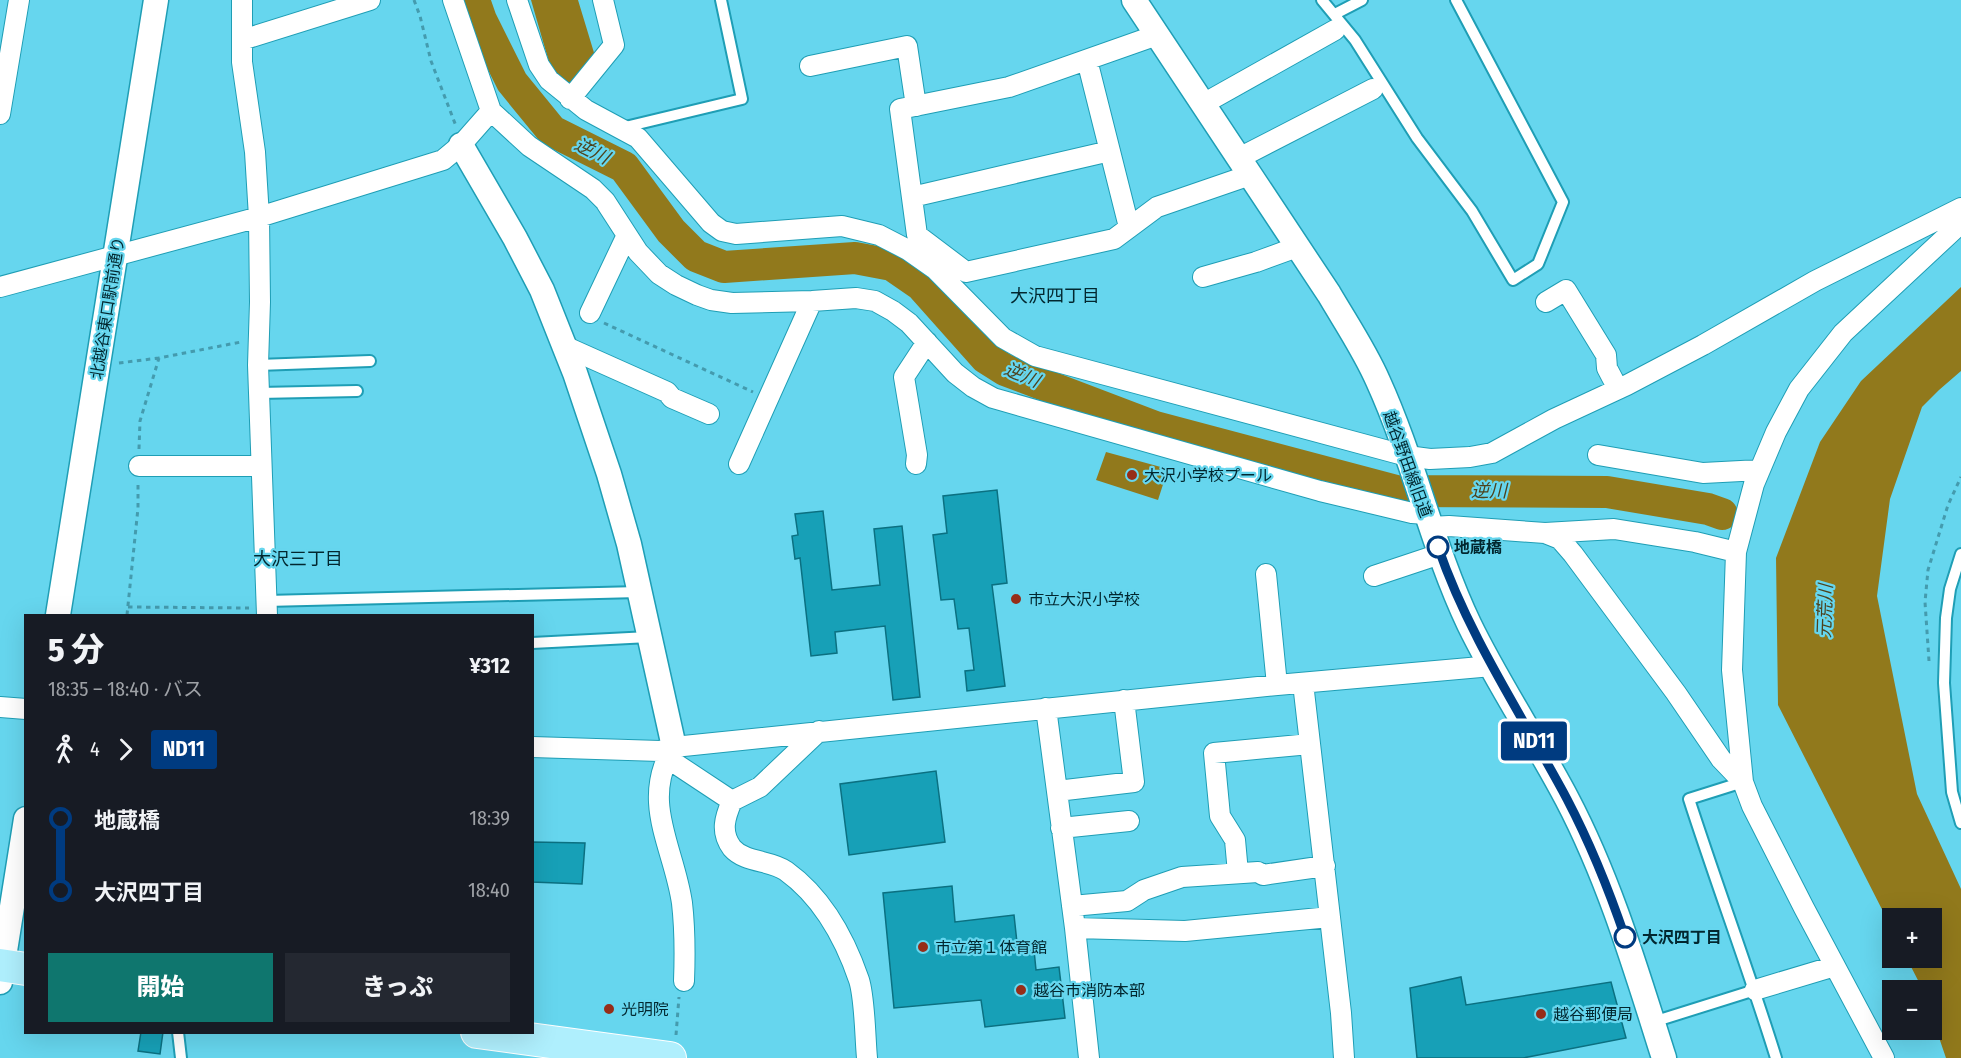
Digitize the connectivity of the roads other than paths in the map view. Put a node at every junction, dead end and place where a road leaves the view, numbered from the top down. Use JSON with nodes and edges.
{"nodes":[{"id":1,"x":19,"y":0,"type":"edge"},
{"id":2,"x":156,"y":0,"type":"edge"},
{"id":3,"x":242,"y":0,"type":"edge"},
{"id":4,"x":370,"y":0,"type":"edge"},
{"id":5,"x":453,"y":0,"type":"edge"},
{"id":6,"x":517,"y":0,"type":"edge"},
{"id":7,"x":603,"y":0,"type":"edge"},
{"id":8,"x":720,"y":0,"type":"edge"},
{"id":9,"x":1134,"y":0,"type":"edge"},
{"id":10,"x":1322,"y":0,"type":"edge"},
{"id":11,"x":1362,"y":0,"type":"edge"},
{"id":12,"x":1456,"y":0,"type":"edge"},
{"id":13,"x":1335,"y":22,"type":"junction"},
{"id":14,"x":1157,"y":35,"type":"junction"},
{"id":15,"x":242,"y":40,"type":"junction"},
{"id":16,"x":1087,"y":60,"type":"junction"},
{"id":17,"x":810,"y":66,"type":"dead end"},
{"id":18,"x":1373,"y":89,"type":"dead end"},
{"id":19,"x":570,"y":99,"type":"junction"},
{"id":20,"x":1203,"y":104,"type":"junction"},
{"id":21,"x":916,"y":106,"type":"junction"},
{"id":22,"x":491,"y":111,"type":"junction"},
{"id":23,"x":0,"y":114,"type":"edge"},
{"id":24,"x":621,"y":128,"type":"junction"},
{"id":25,"x":461,"y":145,"type":"junction"},
{"id":26,"x":1110,"y":151,"type":"junction"},
{"id":27,"x":1244,"y":167,"type":"junction"},
{"id":28,"x":912,"y":197,"type":"junction"},
{"id":29,"x":1961,"y":208,"type":"edge"},
{"id":30,"x":259,"y":217,"type":"junction"},
{"id":31,"x":1961,"y":223,"type":"edge"},
{"id":32,"x":1129,"y":227,"type":"junction"},
{"id":33,"x":627,"y":235,"type":"junction"},
{"id":34,"x":1297,"y":247,"type":"junction"},
{"id":35,"x":115,"y":255,"type":"junction"},
{"id":36,"x":1203,"y":277,"type":"dead end"},
{"id":37,"x":0,"y":287,"type":"edge"},
{"id":38,"x":812,"y":301,"type":"junction"},
{"id":39,"x":1546,"y":302,"type":"dead end"},
{"id":40,"x":594,"y":317,"type":"road end"},
{"id":41,"x":927,"y":342,"type":"junction"},
{"id":42,"x":564,"y":346,"type":"junction"},
{"id":43,"x":370,"y":362,"type":"dead end"},
{"id":44,"x":258,"y":365,"type":"junction"},
{"id":45,"x":1618,"y":389,"type":"junction"},
{"id":46,"x":357,"y":391,"type":"dead end"},
{"id":47,"x":259,"y":393,"type":"junction"},
{"id":48,"x":709,"y":414,"type":"dead end"},
{"id":49,"x":1598,"y":455,"type":"dead end"},
{"id":50,"x":1409,"y":461,"type":"junction"},
{"id":51,"x":740,"y":464,"type":"dead end"},
{"id":52,"x":916,"y":464,"type":"dead end"},
{"id":53,"x":139,"y":466,"type":"dead end"},
{"id":54,"x":260,"y":466,"type":"junction"},
{"id":55,"x":1760,"y":470,"type":"junction"},
{"id":56,"x":1427,"y":517,"type":"junction"},
{"id":57,"x":1545,"y":532,"type":"junction"},
{"id":58,"x":1736,"y":552,"type":"junction"},
{"id":59,"x":1440,"y":554,"type":"junction"},
{"id":60,"x":1961,"y":554,"type":"edge"},
{"id":61,"x":1266,"y":574,"type":"dead end"},
{"id":62,"x":1374,"y":576,"type":"dead end"},
{"id":63,"x":1955,"y":590,"type":"edge"},
{"id":64,"x":639,"y":592,"type":"junction"},
{"id":65,"x":267,"y":608,"type":"edge"},
{"id":66,"x":58,"y":614,"type":"edge"},
{"id":67,"x":649,"y":637,"type":"junction"},
{"id":68,"x":534,"y":643,"type":"edge"},
{"id":69,"x":1492,"y":666,"type":"junction"},
{"id":70,"x":1303,"y":683,"type":"junction"},
{"id":71,"x":1277,"y":685,"type":"junction"},
{"id":72,"x":1124,"y":700,"type":"junction"},
{"id":73,"x":0,"y":707,"type":"edge"},
{"id":74,"x":1046,"y":708,"type":"junction"},
{"id":75,"x":24,"y":709,"type":"edge"},
{"id":76,"x":819,"y":731,"type":"junction"},
{"id":77,"x":1310,"y":744,"type":"junction"},
{"id":78,"x":534,"y":747,"type":"edge"},
{"id":79,"x":670,"y":752,"type":"junction"},
{"id":80,"x":1743,"y":782,"type":"junction"},
{"id":81,"x":1057,"y":791,"type":"junction"},
{"id":82,"x":732,"y":801,"type":"junction"},
{"id":83,"x":1129,"y":821,"type":"dead end"},
{"id":84,"x":1961,"y":823,"type":"edge"},
{"id":85,"x":1061,"y":828,"type":"junction"},
{"id":86,"x":24,"y":835,"type":"edge"},
{"id":87,"x":1325,"y":866,"type":"junction"},
{"id":88,"x":1238,"y":873,"type":"junction"},
{"id":89,"x":1072,"y":906,"type":"junction"},
{"id":90,"x":1330,"y":917,"type":"junction"},
{"id":91,"x":1075,"y":928,"type":"junction"},
{"id":92,"x":1835,"y":966,"type":"junction"},
{"id":93,"x":7,"y":970,"type":"edge"},
{"id":94,"x":684,"y":981,"type":"road end"},
{"id":95,"x":1755,"y":990,"type":"junction"},
{"id":96,"x":1653,"y":1022,"type":"junction"},
{"id":97,"x":178,"y":1034,"type":"edge"},
{"id":98,"x":489,"y":1034,"type":"edge"},
{"id":99,"x":673,"y":1047,"type":"edge"},
{"id":100,"x":609,"y":1054,"type":"edge"},
{"id":101,"x":181,"y":1058,"type":"edge"},
{"id":102,"x":867,"y":1058,"type":"edge"},
{"id":103,"x":1089,"y":1058,"type":"edge"},
{"id":104,"x":1344,"y":1058,"type":"edge"},
{"id":105,"x":1664,"y":1058,"type":"edge"},
{"id":106,"x":1776,"y":1058,"type":"edge"},
{"id":107,"x":1884,"y":1058,"type":"edge"}],
"edges":[{"from":1,"to":23,"type":"street"},
{"from":2,"to":35,"type":"street","name":"北越谷東口駅前通り"},
{"from":3,"to":15,"type":"street"},
{"from":4,"to":15,"type":"street"},
{"from":5,"to":22,"type":"street"},
{"from":6,"to":19,"type":"street"},
{"from":7,"to":19,"type":"street"},
{"from":8,"to":24,"type":"lane"},
{"from":9,"to":14,"type":"street","name":"越谷野田線旧道"},
{"from":10,"to":13,"type":"lane"},
{"from":11,"to":13,"type":"lane"},
{"from":12,"to":13,"type":"lane"},
{"from":13,"to":20,"type":"street"},
{"from":14,"to":16,"type":"street"},
{"from":14,"to":20,"type":"street","name":"越谷野田線旧道"},
{"from":15,"to":30,"type":"street"},
{"from":16,"to":21,"type":"street"},
{"from":16,"to":26,"type":"street"},
{"from":17,"to":21,"type":"street"},
{"from":18,"to":27,"type":"street"},
{"from":19,"to":24,"type":"street"},
{"from":20,"to":27,"type":"street","name":"越谷野田線旧道"},
{"from":21,"to":28,"type":"street"},
{"from":22,"to":25,"type":"street"},
{"from":22,"to":33,"type":"street"},
{"from":24,"to":50,"type":"street"},
{"from":25,"to":30,"type":"street"},
{"from":25,"to":42,"type":"street"},
{"from":26,"to":28,"type":"street"},
{"from":26,"to":32,"type":"street"},
{"from":27,"to":32,"type":"street"},
{"from":27,"to":34,"type":"street","name":"越谷野田線旧道"},
{"from":28,"to":32,"type":"street"},
{"from":29,"to":45,"type":"street"},
{"from":30,"to":35,"type":"street"},
{"from":30,"to":44,"type":"street"},
{"from":31,"to":55,"type":"street"},
{"from":33,"to":38,"type":"street"},
{"from":33,"to":40,"type":"street"},
{"from":34,"to":36,"type":"street"},
{"from":34,"to":50,"type":"street","name":"越谷野田線旧道"},
{"from":35,"to":37,"type":"street"},
{"from":35,"to":66,"type":"street","name":"北越谷東口駅前通り"},
{"from":38,"to":41,"type":"street"},
{"from":38,"to":51,"type":"street"},
{"from":39,"to":45,"type":"street"},
{"from":41,"to":52,"type":"street"},
{"from":41,"to":56,"type":"street"},
{"from":42,"to":48,"type":"street"},
{"from":42,"to":64,"type":"street"},
{"from":43,"to":44,"type":"lane"},
{"from":44,"to":47,"type":"street"},
{"from":45,"to":50,"type":"street"},
{"from":46,"to":47,"type":"lane"},
{"from":47,"to":54,"type":"street"},
{"from":49,"to":55,"type":"street"},
{"from":50,"to":56,"type":"street","name":"越谷野田線旧道"},
{"from":53,"to":54,"type":"street"},
{"from":54,"to":65,"type":"street"},
{"from":55,"to":58,"type":"street"},
{"from":56,"to":57,"type":"street"},
{"from":56,"to":59,"type":"street","name":"越谷野田線旧道"},
{"from":57,"to":58,"type":"street"},
{"from":57,"to":80,"type":"street"},
{"from":58,"to":80,"type":"street"},
{"from":59,"to":62,"type":"street"},
{"from":59,"to":69,"type":"street","name":"越谷野田線旧道"},
{"from":60,"to":63,"type":"lane"},
{"from":61,"to":71,"type":"street"},
{"from":63,"to":84,"type":"lane"},
{"from":64,"to":65,"type":"lane"},
{"from":64,"to":67,"type":"street"},
{"from":67,"to":68,"type":"lane"},
{"from":67,"to":79,"type":"street"},
{"from":69,"to":70,"type":"street"},
{"from":69,"to":96,"type":"street","name":"越谷野田線旧道"},
{"from":70,"to":71,"type":"street"},
{"from":70,"to":77,"type":"street"},
{"from":71,"to":72,"type":"street"},
{"from":72,"to":74,"type":"street"},
{"from":72,"to":81,"type":"street"},
{"from":73,"to":75,"type":"street"},
{"from":74,"to":76,"type":"street"},
{"from":74,"to":81,"type":"street"},
{"from":76,"to":79,"type":"street"},
{"from":76,"to":82,"type":"street"},
{"from":77,"to":87,"type":"street"},
{"from":77,"to":88,"type":"street"},
{"from":78,"to":79,"type":"street"},
{"from":79,"to":82,"type":"street"},
{"from":79,"to":94,"type":"street"},
{"from":80,"to":92,"type":"street"},
{"from":80,"to":95,"type":"lane"},
{"from":81,"to":85,"type":"street"},
{"from":82,"to":102,"type":"street"},
{"from":83,"to":85,"type":"street"},
{"from":85,"to":89,"type":"street"},
{"from":86,"to":93,"type":"street"},
{"from":87,"to":88,"type":"street"},
{"from":87,"to":90,"type":"street"},
{"from":88,"to":89,"type":"street"},
{"from":89,"to":91,"type":"street"},
{"from":90,"to":91,"type":"street"},
{"from":90,"to":104,"type":"street"},
{"from":91,"to":103,"type":"street"},
{"from":92,"to":95,"type":"street"},
{"from":92,"to":107,"type":"street"},
{"from":95,"to":96,"type":"lane"},
{"from":95,"to":106,"type":"lane"},
{"from":96,"to":105,"type":"street","name":"越谷野田線旧道"},
{"from":97,"to":101,"type":"lane"},
{"from":98,"to":100,"type":"main road"},
{"from":99,"to":100,"type":"main road"}]}
